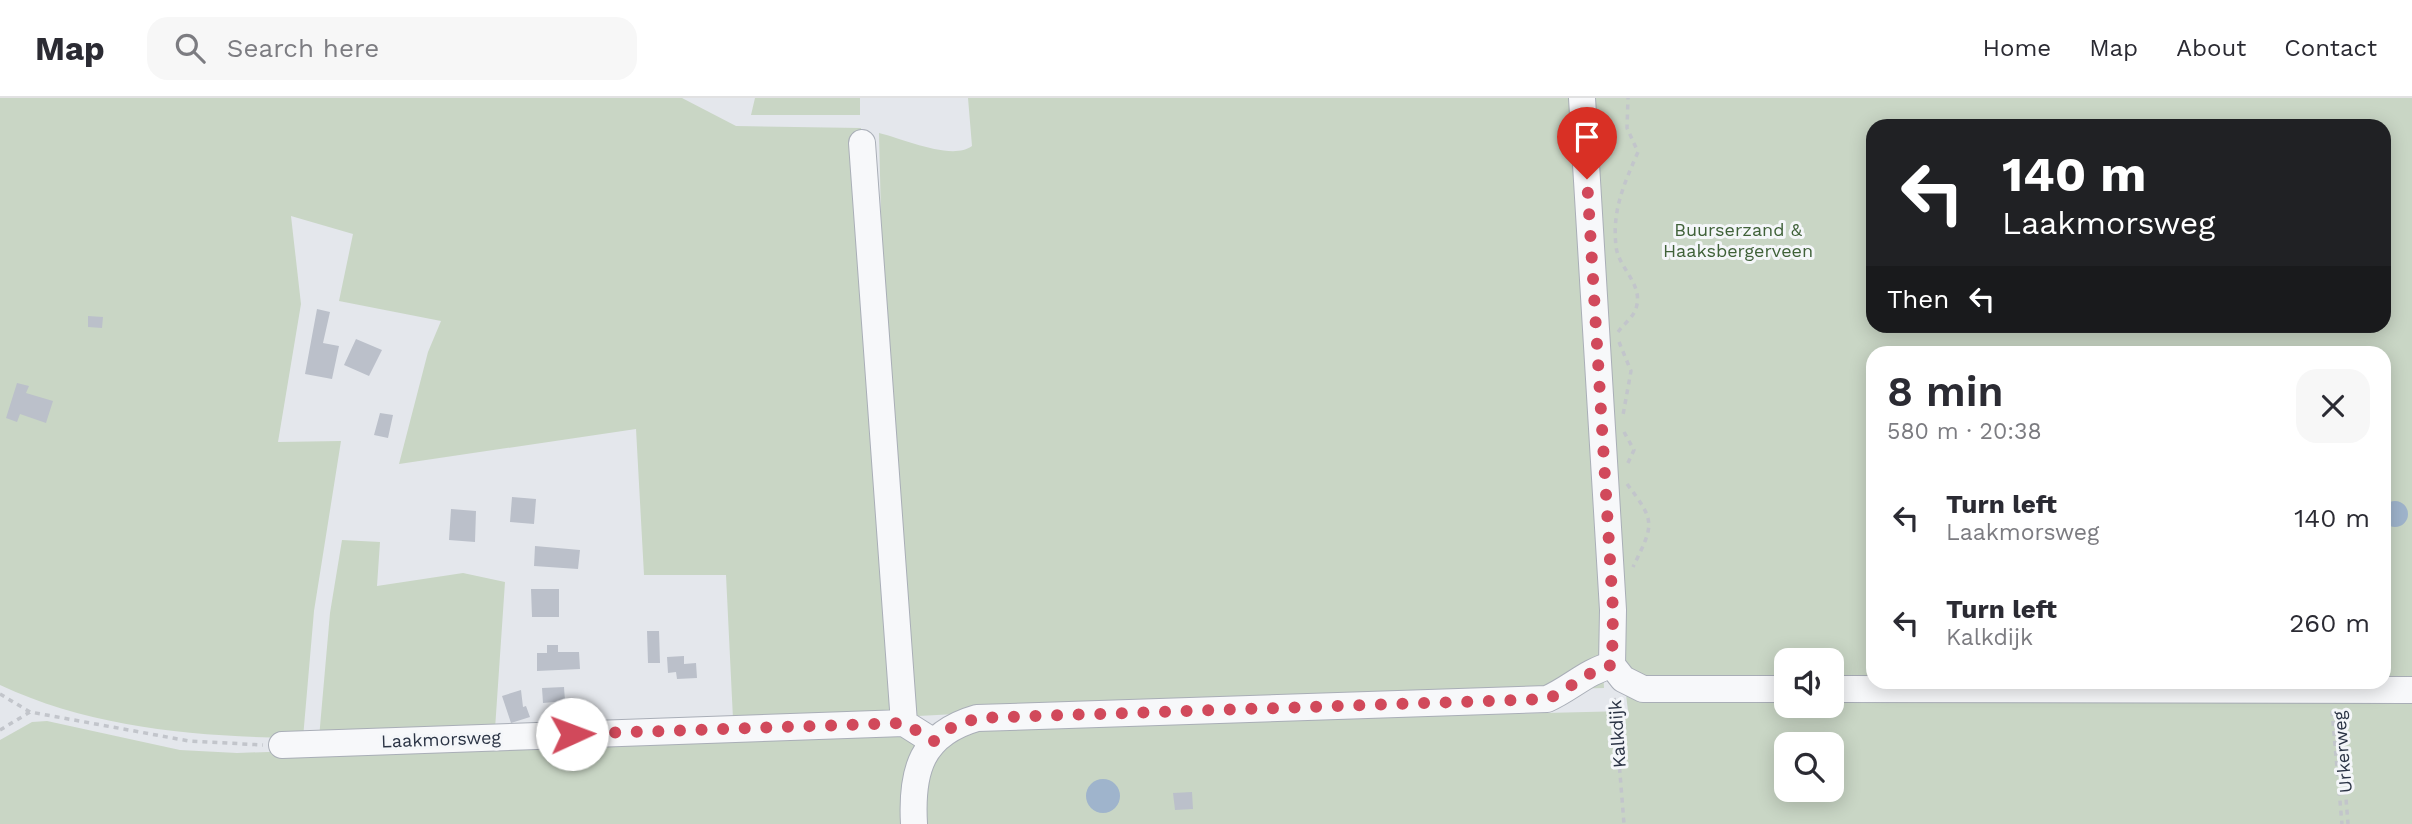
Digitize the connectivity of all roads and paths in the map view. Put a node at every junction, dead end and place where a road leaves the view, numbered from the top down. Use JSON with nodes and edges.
{"nodes":[{"id":1,"x":1582,"y":98,"type":"edge"},
{"id":2,"x":1628,"y":98,"type":"edge"},
{"id":3,"x":862,"y":143,"type":"dead end"},
{"id":4,"x":1623,"y":471,"type":"dead end"},
{"id":5,"x":1623,"y":478,"type":"dead end"},
{"id":6,"x":1628,"y":578,"type":"dead end"},
{"id":7,"x":1612,"y":665,"type":"junction"},
{"id":8,"x":1774,"y":690,"type":"edge"},
{"id":9,"x":1844,"y":690,"type":"edge"},
{"id":10,"x":2337,"y":690,"type":"junction"},
{"id":11,"x":2412,"y":690,"type":"edge"},
{"id":12,"x":0,"y":694,"type":"edge"},
{"id":13,"x":30,"y":712,"type":"junction"},
{"id":14,"x":904,"y":723,"type":"junction"},
{"id":15,"x":0,"y":730,"type":"edge"},
{"id":16,"x":934,"y":741,"type":"junction"},
{"id":17,"x":282,"y":745,"type":"dead end"},
{"id":18,"x":237,"y":746,"type":"dead end"},
{"id":19,"x":914,"y":824,"type":"edge"},
{"id":20,"x":1623,"y":824,"type":"edge"},
{"id":21,"x":2342,"y":824,"type":"edge"},
{"id":22,"x":2348,"y":824,"type":"edge"}],
"edges":[{"from":1,"to":7,"type":"street"},
{"from":2,"to":4,"type":"path"},
{"from":3,"to":14,"type":"street"},
{"from":5,"to":6,"type":"path"},
{"from":7,"to":8,"type":"street"},
{"from":7,"to":16,"type":"street"},
{"from":7,"to":20,"type":"path","name":"Kalkdijk"},
{"from":9,"to":10,"type":"street"},
{"from":10,"to":11,"type":"street"},
{"from":10,"to":21,"type":"path","name":"Urkerweg"},
{"from":10,"to":22,"type":"path","name":"Urkerweg"},
{"from":12,"to":13,"type":"path"},
{"from":13,"to":15,"type":"path"},
{"from":13,"to":18,"type":"path"},
{"from":14,"to":16,"type":"street"},
{"from":14,"to":17,"type":"street","name":"Laakmorsweg"},
{"from":16,"to":19,"type":"street"}]}
